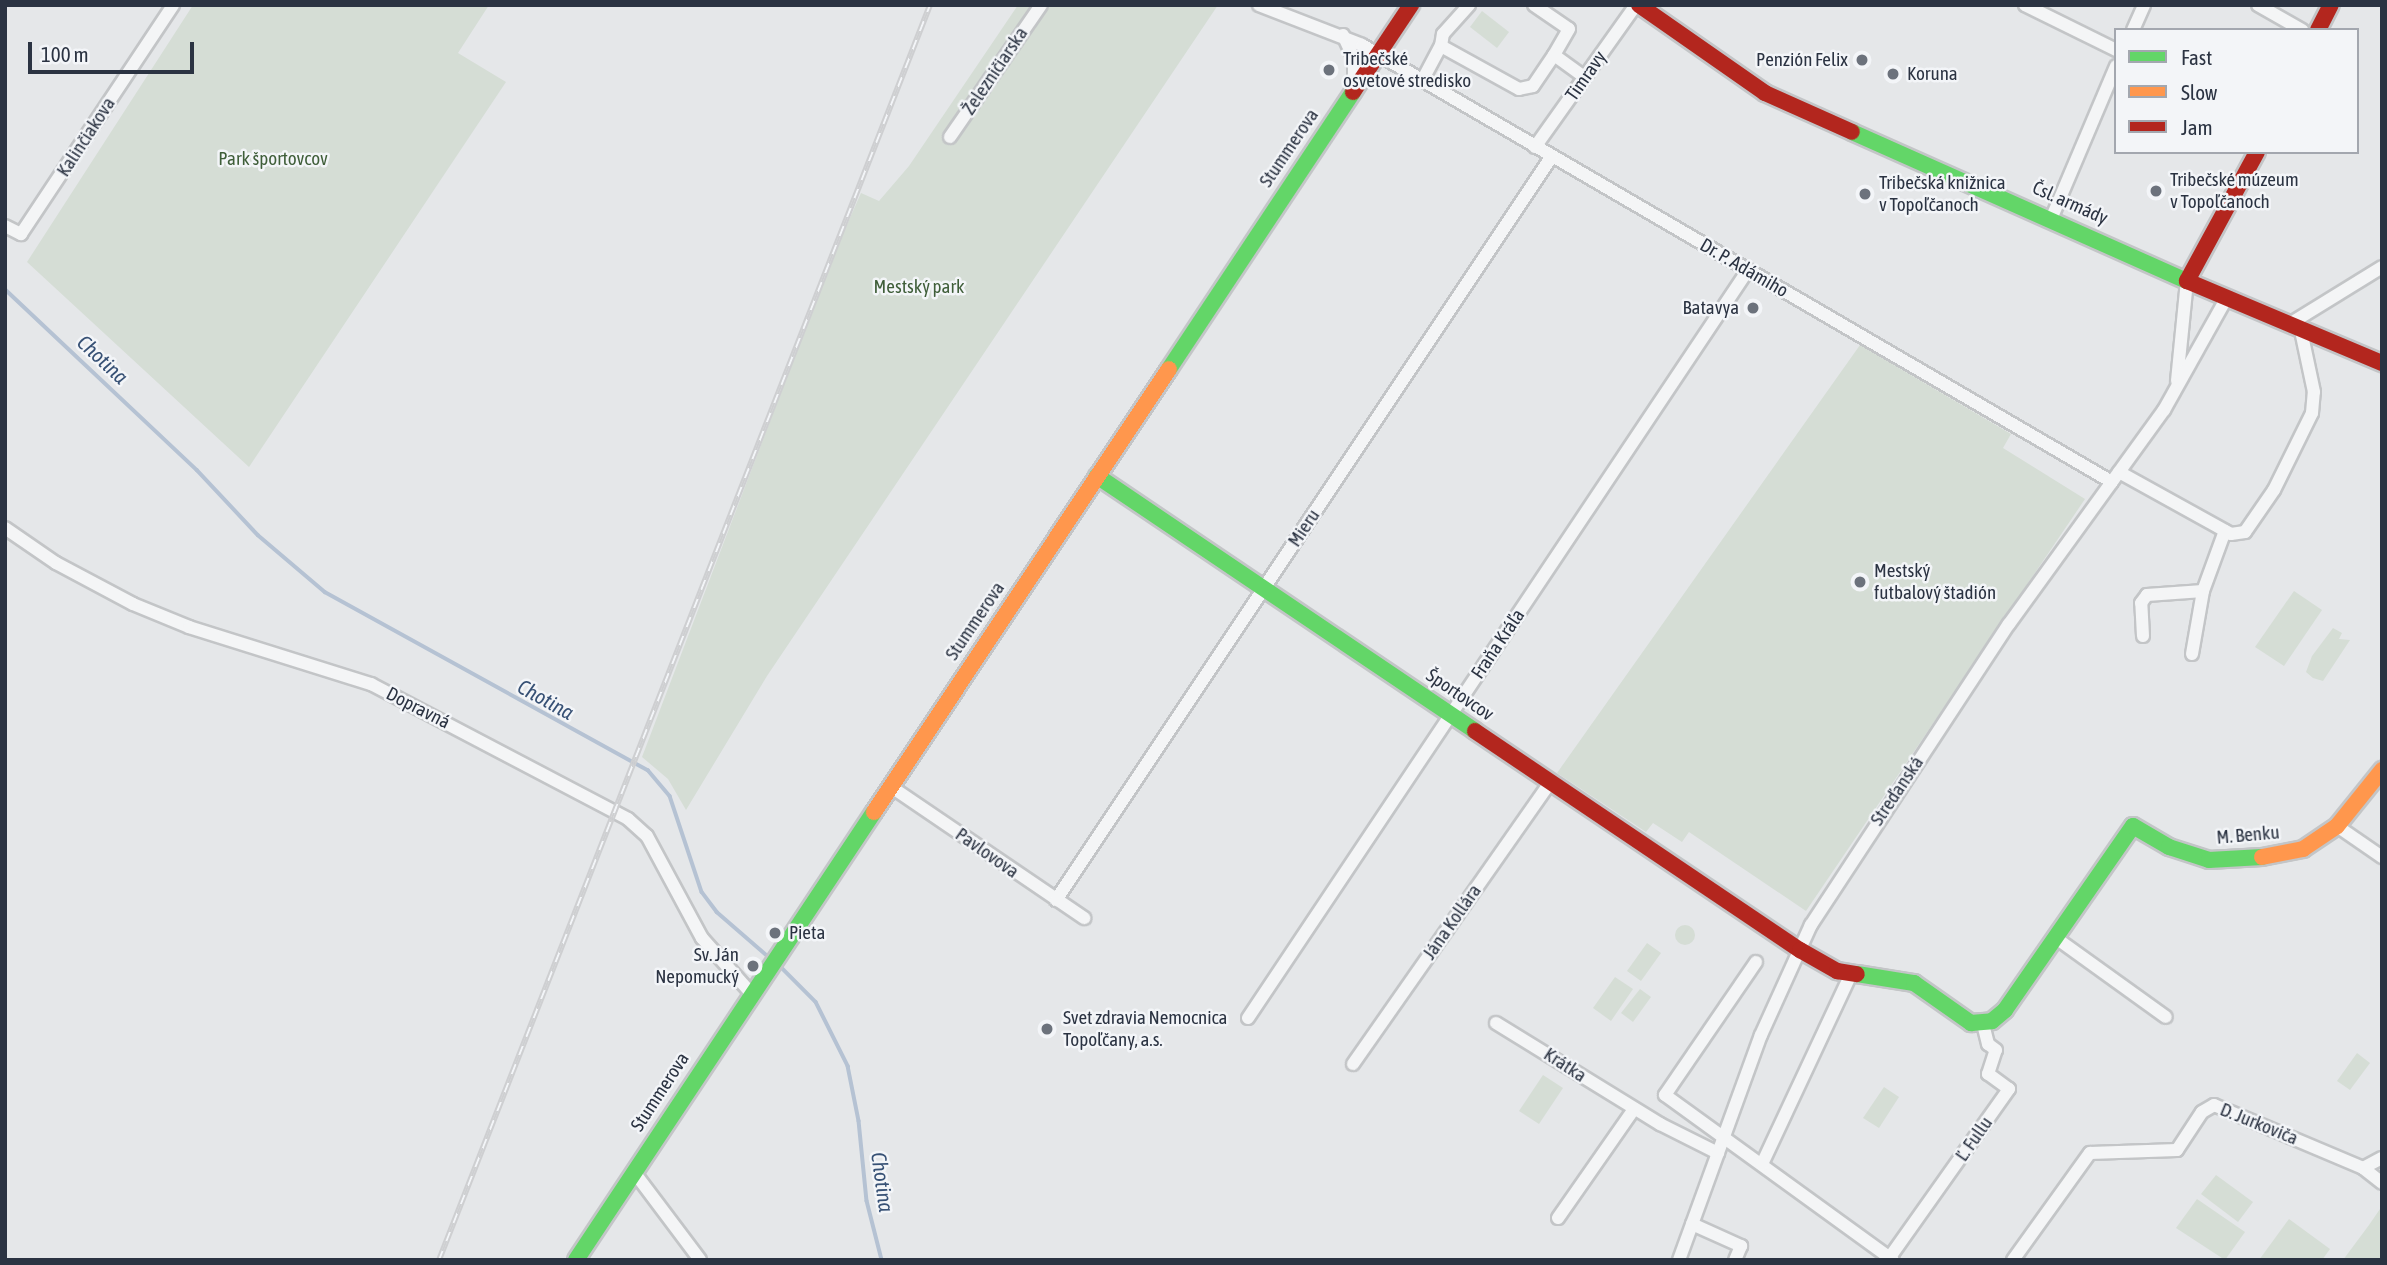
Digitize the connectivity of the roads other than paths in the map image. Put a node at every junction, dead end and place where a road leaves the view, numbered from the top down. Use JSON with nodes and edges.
{"nodes":[{"id":1,"x":173,"y":5,"type":"edge"},
{"id":2,"x":1041,"y":5,"type":"edge"},
{"id":3,"x":1259,"y":5,"type":"edge"},
{"id":4,"x":1411,"y":5,"type":"edge"},
{"id":5,"x":1469,"y":5,"type":"edge"},
{"id":6,"x":1534,"y":5,"type":"edge"},
{"id":7,"x":2025,"y":5,"type":"edge"},
{"id":8,"x":2144,"y":5,"type":"edge"},
{"id":9,"x":2258,"y":5,"type":"edge"},
{"id":10,"x":2331,"y":5,"type":"edge"},
{"id":11,"x":1644,"y":7,"type":"edge"},
{"id":12,"x":2134,"y":28,"type":"edge"},
{"id":13,"x":2298,"y":28,"type":"edge"},
{"id":14,"x":2319,"y":28,"type":"edge"},
{"id":15,"x":1343,"y":35,"type":"junction"},
{"id":16,"x":1441,"y":46,"type":"junction"},
{"id":17,"x":2114,"y":49,"type":"edge"},
{"id":18,"x":1377,"y":54,"type":"junction"},
{"id":19,"x":1554,"y":55,"type":"junction"},
{"id":20,"x":2114,"y":71,"type":"edge"},
{"id":21,"x":1584,"y":77,"type":"junction"},
{"id":22,"x":1422,"y":81,"type":"junction"},
{"id":23,"x":1354,"y":88,"type":"junction"},
{"id":24,"x":950,"y":137,"type":"dead end"},
{"id":25,"x":1535,"y":147,"type":"junction"},
{"id":26,"x":2256,"y":154,"type":"edge"},
{"id":27,"x":1552,"y":156,"type":"junction"},
{"id":28,"x":2052,"y":217,"type":"junction"},
{"id":29,"x":5,"y":226,"type":"edge"},
{"id":30,"x":2382,"y":267,"type":"edge"},
{"id":31,"x":1748,"y":270,"type":"junction"},
{"id":32,"x":2188,"y":281,"type":"junction"},
{"id":33,"x":2226,"y":299,"type":"junction"},
{"id":34,"x":2317,"y":306,"type":"junction"},
{"id":35,"x":2301,"y":331,"type":"junction"},
{"id":36,"x":2382,"y":363,"type":"edge"},
{"id":37,"x":2176,"y":385,"type":"junction"},
{"id":38,"x":1097,"y":475,"type":"junction"},
{"id":39,"x":2115,"y":477,"type":"junction"},
{"id":40,"x":5,"y":528,"type":"edge"},
{"id":41,"x":2225,"y":531,"type":"junction"},
{"id":42,"x":1263,"y":588,"type":"junction"},
{"id":43,"x":2203,"y":591,"type":"junction"},
{"id":44,"x":2143,"y":636,"type":"dead end"},
{"id":45,"x":2192,"y":654,"type":"dead end"},
{"id":46,"x":1451,"y":714,"type":"junction"},
{"id":47,"x":2382,"y":771,"type":"edge"},
{"id":48,"x":1551,"y":780,"type":"junction"},
{"id":49,"x":890,"y":786,"type":"junction"},
{"id":50,"x":2337,"y":826,"type":"junction"},
{"id":51,"x":2382,"y":857,"type":"edge"},
{"id":52,"x":1056,"y":900,"type":"junction"},
{"id":53,"x":1084,"y":918,"type":"dead end"},
{"id":54,"x":2056,"y":938,"type":"junction"},
{"id":55,"x":1800,"y":950,"type":"junction"},
{"id":56,"x":1756,"y":962,"type":"dead end"},
{"id":57,"x":1851,"y":974,"type":"junction"},
{"id":58,"x":750,"y":992,"type":"junction"},
{"id":59,"x":2166,"y":1017,"type":"dead end"},
{"id":60,"x":1248,"y":1018,"type":"dead end"},
{"id":61,"x":1496,"y":1023,"type":"dead end"},
{"id":62,"x":1983,"y":1024,"type":"junction"},
{"id":63,"x":1353,"y":1064,"type":"dead end"},
{"id":64,"x":1634,"y":1109,"type":"junction"},
{"id":65,"x":1724,"y":1137,"type":"junction"},
{"id":66,"x":1718,"y":1153,"type":"junction"},
{"id":67,"x":2382,"y":1158,"type":"edge"},
{"id":68,"x":1762,"y":1164,"type":"junction"},
{"id":69,"x":2363,"y":1168,"type":"junction"},
{"id":70,"x":634,"y":1172,"type":"junction"},
{"id":71,"x":2382,"y":1183,"type":"edge"},
{"id":72,"x":1558,"y":1218,"type":"dead end"},
{"id":73,"x":1692,"y":1224,"type":"junction"},
{"id":74,"x":1892,"y":1259,"type":"edge"},
{"id":75,"x":576,"y":1260,"type":"edge"},
{"id":76,"x":700,"y":1260,"type":"edge"},
{"id":77,"x":1679,"y":1260,"type":"edge"},
{"id":78,"x":1735,"y":1260,"type":"edge"},
{"id":79,"x":2013,"y":1260,"type":"edge"}],
"edges":[{"from":1,"to":29,"type":"street","name":"Kalinčiakova"},
{"from":2,"to":24,"type":"street","name":"Železničiarska"},
{"from":3,"to":15,"type":"street","name":"Dr. P. Adámiho"},
{"from":4,"to":18,"type":"street","name":"Stummerova"},
{"from":5,"to":16,"type":"street"},
{"from":6,"to":19,"type":"street"},
{"from":7,"to":17,"type":"street"},
{"from":8,"to":12,"type":"street"},
{"from":9,"to":13,"type":"street"},
{"from":10,"to":14,"type":"street"},
{"from":11,"to":21,"type":"street","name":"Timravy"},
{"from":11,"to":28,"type":"street","name":"Čsl. armády"},
{"from":15,"to":18,"type":"street","name":"Dr. P. Adámiho"},
{"from":15,"to":23,"type":"street"},
{"from":16,"to":19,"type":"street"},
{"from":16,"to":22,"type":"street"},
{"from":18,"to":22,"type":"street","name":"Dr. P. Adámiho"},
{"from":18,"to":23,"type":"street","name":"Stummerova"},
{"from":19,"to":21,"type":"street"},
{"from":20,"to":28,"type":"street"},
{"from":21,"to":25,"type":"street","name":"Timravy"},
{"from":22,"to":25,"type":"street","name":"Dr. P. Adámiho"},
{"from":23,"to":38,"type":"street","name":"Stummerova"},
{"from":25,"to":27,"type":"street","name":"Dr. P. Adámiho"},
{"from":26,"to":32,"type":"street"},
{"from":27,"to":31,"type":"street","name":"Dr. P. Adámiho"},
{"from":27,"to":42,"type":"street","name":"Mieru"},
{"from":28,"to":32,"type":"street","name":"Čsl. armády"},
{"from":30,"to":34,"type":"street"},
{"from":31,"to":39,"type":"street","name":"Dr. P. Adámiho"},
{"from":31,"to":46,"type":"street","name":"Fraňa Kráľa"},
{"from":32,"to":33,"type":"street","name":"Čsl. armády"},
{"from":32,"to":37,"type":"street","name":"Streďanská"},
{"from":33,"to":35,"type":"street","name":"Čsl. armády"},
{"from":33,"to":37,"type":"street","name":"Streďanská"},
{"from":34,"to":35,"type":"street"},
{"from":34,"to":35,"type":"street"},
{"from":35,"to":36,"type":"street","name":"Čsl. armády"},
{"from":35,"to":41,"type":"street"},
{"from":37,"to":39,"type":"street","name":"Streďanská"},
{"from":38,"to":42,"type":"street","name":"Športovcov"},
{"from":38,"to":49,"type":"street","name":"Stummerova"},
{"from":39,"to":41,"type":"street"},
{"from":39,"to":55,"type":"street","name":"Streďanská"},
{"from":40,"to":58,"type":"street","name":"Dopravná"},
{"from":41,"to":43,"type":"street"},
{"from":42,"to":46,"type":"street","name":"Športovcov"},
{"from":42,"to":52,"type":"street","name":"Mieru"},
{"from":43,"to":44,"type":"street"},
{"from":43,"to":45,"type":"street"},
{"from":46,"to":48,"type":"street","name":"Športovcov"},
{"from":46,"to":60,"type":"street","name":"Fraňa Kráľa"},
{"from":47,"to":50,"type":"street","name":"M. Benku"},
{"from":48,"to":55,"type":"street","name":"Športovcov"},
{"from":48,"to":63,"type":"street","name":"Jána Kollára"},
{"from":49,"to":52,"type":"street","name":"Pavlovova"},
{"from":49,"to":58,"type":"street","name":"Stummerova"},
{"from":50,"to":51,"type":"street"},
{"from":50,"to":54,"type":"street","name":"M. Benku"},
{"from":52,"to":53,"type":"street","name":"Pavlovova"},
{"from":54,"to":59,"type":"street"},
{"from":54,"to":62,"type":"street"},
{"from":55,"to":57,"type":"street","name":"Športovcov"},
{"from":55,"to":65,"type":"street","name":"Streďanská"},
{"from":56,"to":65,"type":"street"},
{"from":57,"to":62,"type":"street","name":"Športovcov"},
{"from":57,"to":68,"type":"street"},
{"from":58,"to":70,"type":"street","name":"Stummerova"},
{"from":61,"to":64,"type":"street","name":"Krátka"},
{"from":62,"to":74,"type":"street","name":"Ľ. Fullu"},
{"from":64,"to":66,"type":"street","name":"Krátka"},
{"from":64,"to":72,"type":"street"},
{"from":65,"to":66,"type":"street","name":"Streďanská"},
{"from":65,"to":68,"type":"street","name":"Ľ. Fullu"},
{"from":66,"to":73,"type":"street","name":"Streďanská"},
{"from":67,"to":69,"type":"street"},
{"from":68,"to":74,"type":"street","name":"Ľ. Fullu"},
{"from":69,"to":71,"type":"street","name":"D. Jurkoviča"},
{"from":69,"to":79,"type":"street","name":"D. Jurkoviča"},
{"from":70,"to":75,"type":"street","name":"Stummerova"},
{"from":70,"to":76,"type":"street"},
{"from":73,"to":77,"type":"street","name":"Streďanská"},
{"from":73,"to":78,"type":"street"}]}
